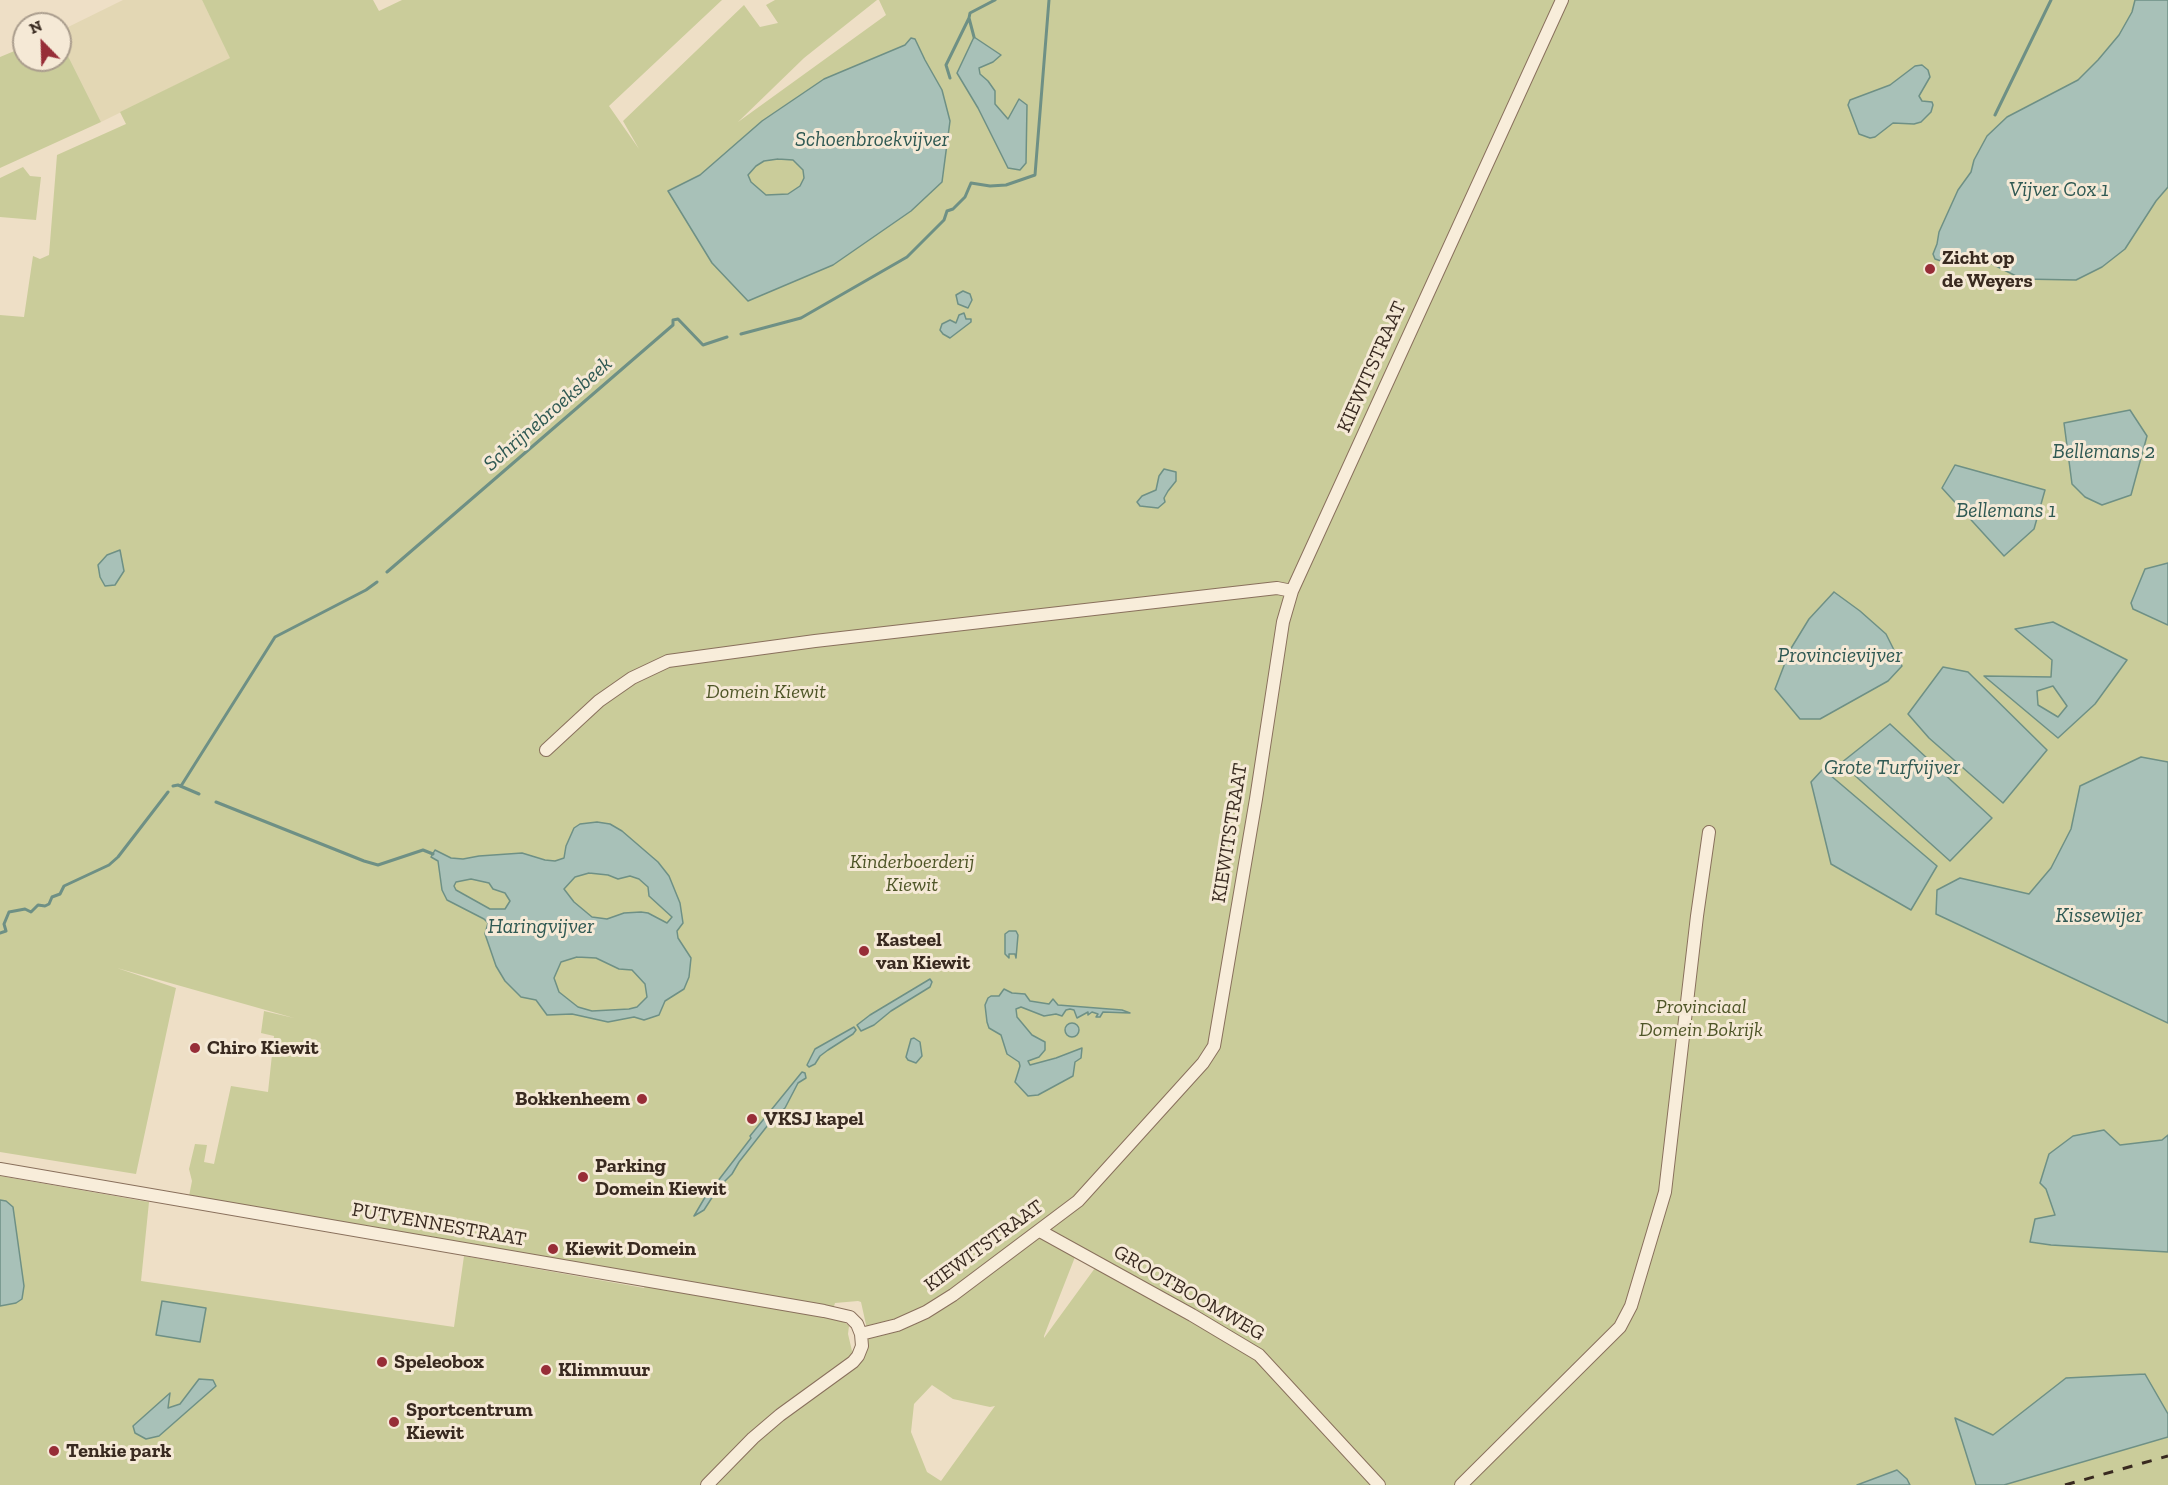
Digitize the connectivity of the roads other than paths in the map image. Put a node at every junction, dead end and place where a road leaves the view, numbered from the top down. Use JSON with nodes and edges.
{"nodes":[{"id":1,"x":1562,"y":0,"type":"edge"},
{"id":2,"x":1292,"y":591,"type":"junction"},
{"id":3,"x":546,"y":750,"type":"dead end"},
{"id":4,"x":1709,"y":832,"type":"dead end"},
{"id":5,"x":0,"y":1169,"type":"edge"},
{"id":6,"x":1040,"y":1231,"type":"junction"},
{"id":7,"x":861,"y":1334,"type":"junction"},
{"id":8,"x":707,"y":1485,"type":"edge"},
{"id":9,"x":1379,"y":1485,"type":"edge"},
{"id":10,"x":1461,"y":1485,"type":"edge"}],
"edges":[{"from":1,"to":2,"type":"street","name":"KIEWITSTRAAT"},
{"from":2,"to":3,"type":"street"},
{"from":2,"to":6,"type":"street","name":"KIEWITSTRAAT"},
{"from":4,"to":10,"type":"street"},
{"from":5,"to":7,"type":"street","name":"PUTVENNESTRAAT"},
{"from":6,"to":7,"type":"street","name":"KIEWITSTRAAT"},
{"from":6,"to":9,"type":"street","name":"GROOTBOOMWEG"},
{"from":7,"to":8,"type":"street"}]}
